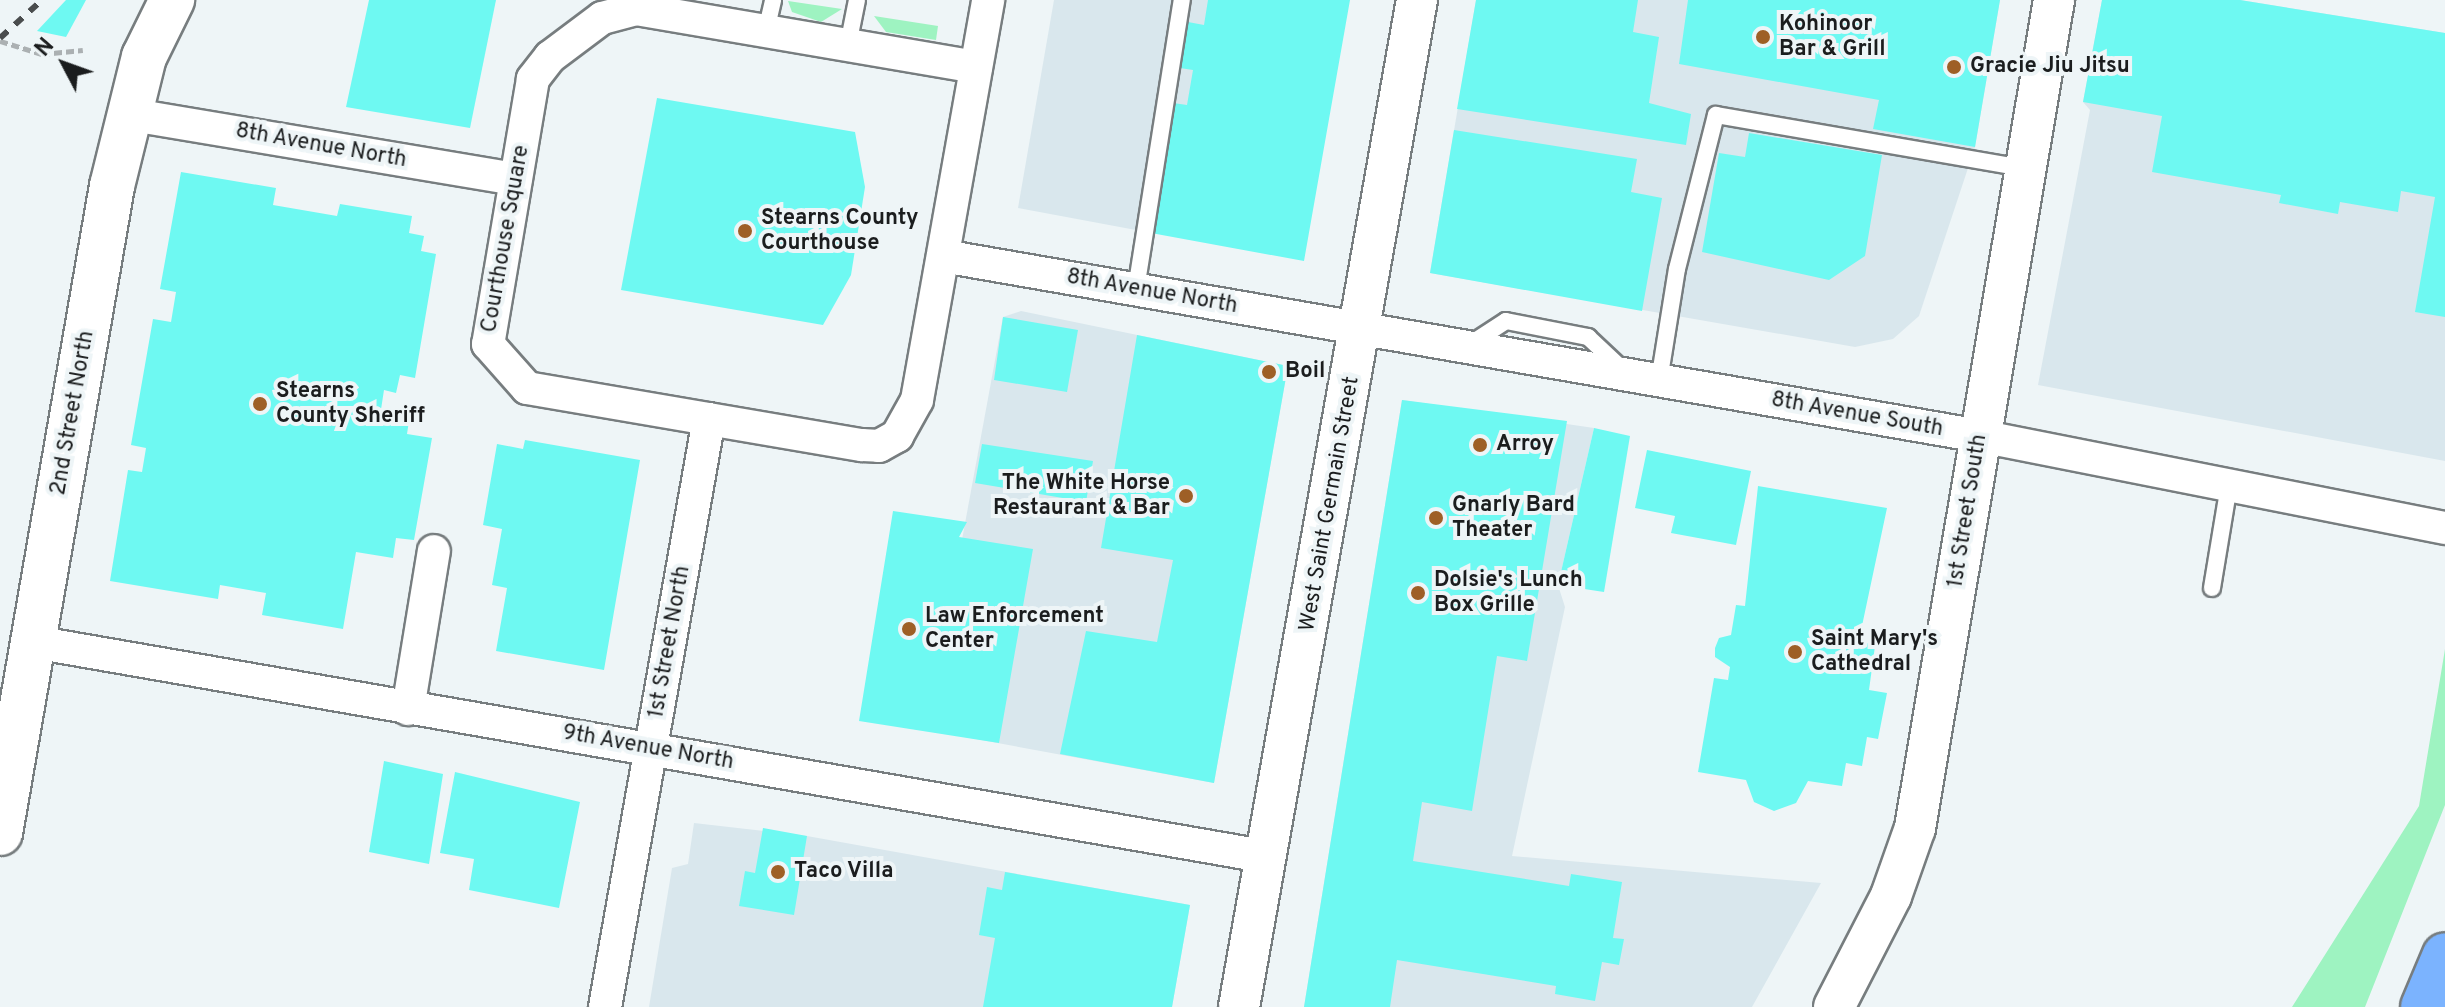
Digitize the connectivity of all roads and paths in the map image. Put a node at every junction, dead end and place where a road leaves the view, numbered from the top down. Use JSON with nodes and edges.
{"nodes":[{"id":1,"x":172,"y":0,"type":"edge"},
{"id":2,"x":773,"y":0,"type":"edge"},
{"id":3,"x":857,"y":0,"type":"edge"},
{"id":4,"x":988,"y":0,"type":"edge"},
{"id":5,"x":1182,"y":0,"type":"edge"},
{"id":6,"x":1417,"y":0,"type":"edge"},
{"id":7,"x":2054,"y":0,"type":"edge"},
{"id":8,"x":680,"y":8,"type":"edge"},
{"id":9,"x":766,"y":31,"type":"junction"},
{"id":10,"x":0,"y":41,"type":"edge"},
{"id":11,"x":848,"y":45,"type":"junction"},
{"id":12,"x":83,"y":50,"type":"dead end"},
{"id":13,"x":976,"y":67,"type":"junction"},
{"id":14,"x":127,"y":114,"type":"junction"},
{"id":15,"x":2026,"y":169,"type":"junction"},
{"id":16,"x":516,"y":179,"type":"junction"},
{"id":17,"x":943,"y":256,"type":"junction"},
{"id":18,"x":1136,"y":289,"type":"junction"},
{"id":19,"x":1361,"y":330,"type":"junction"},
{"id":20,"x":1643,"y":378,"type":"junction"},
{"id":21,"x":709,"y":419,"type":"junction"},
{"id":22,"x":1980,"y":436,"type":"junction"},
{"id":23,"x":2229,"y":485,"type":"junction"},
{"id":24,"x":2445,"y":528,"type":"edge"},
{"id":25,"x":434,"y":551,"type":"dead end"},
{"id":26,"x":2212,"y":588,"type":"dead end"},
{"id":27,"x":34,"y":642,"type":"junction"},
{"id":28,"x":408,"y":709,"type":"junction"},
{"id":29,"x":651,"y":749,"type":"junction"},
{"id":30,"x":0,"y":833,"type":"edge"},
{"id":31,"x":1263,"y":856,"type":"junction"},
{"id":32,"x":2445,"y":955,"type":"edge"},
{"id":33,"x":1843,"y":1004,"type":"edge"},
{"id":34,"x":605,"y":1007,"type":"edge"},
{"id":35,"x":1239,"y":1007,"type":"edge"},
{"id":36,"x":2423,"y":1007,"type":"edge"}],
"edges":[{"from":1,"to":14,"type":"main road","name":"2nd Street North"},
{"from":2,"to":9,"type":"lane"},
{"from":3,"to":11,"type":"lane"},
{"from":4,"to":13,"type":"street","name":"Courthouse Square"},
{"from":5,"to":18,"type":"lane"},
{"from":6,"to":19,"type":"street","name":"West Saint Germain Street"},
{"from":7,"to":15,"type":"street","name":"1st Street South"},
{"from":8,"to":9,"type":"street","name":"Courthouse Square"},
{"from":8,"to":16,"type":"street","name":"Courthouse Square"},
{"from":9,"to":11,"type":"street","name":"Courthouse Square"},
{"from":10,"to":12,"type":"path"},
{"from":11,"to":13,"type":"street","name":"Courthouse Square"},
{"from":13,"to":17,"type":"street","name":"Courthouse Square"},
{"from":14,"to":16,"type":"street","name":"8th Avenue North"},
{"from":14,"to":27,"type":"main road","name":"2nd Street North"},
{"from":15,"to":20,"type":"lane"},
{"from":15,"to":22,"type":"street","name":"1st Street South"},
{"from":16,"to":21,"type":"street","name":"Courthouse Square"},
{"from":17,"to":18,"type":"street","name":"8th Avenue North"},
{"from":17,"to":21,"type":"street","name":"Courthouse Square"},
{"from":18,"to":19,"type":"street","name":"8th Avenue North"},
{"from":19,"to":20,"type":"street","name":"8th Avenue South"},
{"from":19,"to":31,"type":"street","name":"West Saint Germain Street"},
{"from":20,"to":22,"type":"street","name":"8th Avenue South"},
{"from":21,"to":29,"type":"street","name":"1st Street North"},
{"from":22,"to":23,"type":"street","name":"8th Avenue South"},
{"from":22,"to":33,"type":"street","name":"1st Street South"},
{"from":23,"to":24,"type":"street","name":"8th Avenue South"},
{"from":23,"to":26,"type":"lane"},
{"from":25,"to":28,"type":"street"},
{"from":27,"to":28,"type":"street","name":"9th Avenue North"},
{"from":27,"to":30,"type":"main road","name":"2nd Street North"},
{"from":28,"to":29,"type":"street","name":"9th Avenue North"},
{"from":29,"to":31,"type":"street","name":"9th Avenue North"},
{"from":29,"to":34,"type":"street","name":"1st Street North"},
{"from":31,"to":35,"type":"street","name":"West Saint Germain Street"},
{"from":32,"to":36,"type":"highway"}]}
